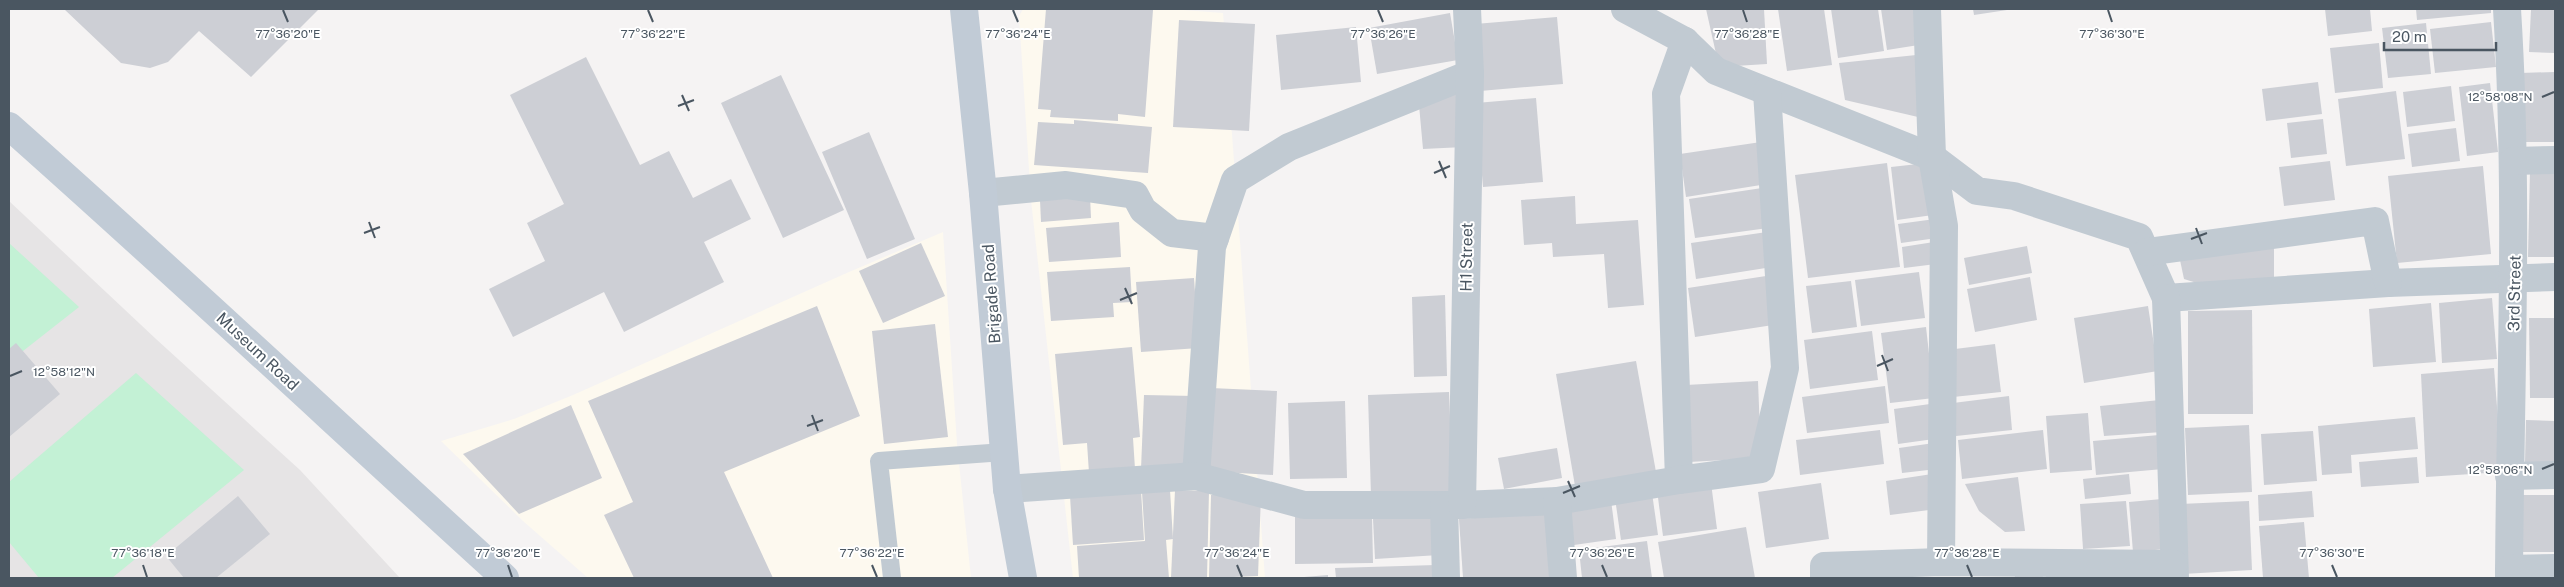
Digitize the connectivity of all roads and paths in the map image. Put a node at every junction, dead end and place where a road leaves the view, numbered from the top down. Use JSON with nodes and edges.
{"nodes":[{"id":1,"x":964,"y":9,"type":"edge"},
{"id":2,"x":1467,"y":9,"type":"edge"},
{"id":3,"x":1625,"y":9,"type":"edge"},
{"id":4,"x":1927,"y":9,"type":"edge"},
{"id":5,"x":2506,"y":9,"type":"edge"},
{"id":6,"x":1684,"y":41,"type":"junction"},
{"id":7,"x":1470,"y":74,"type":"junction"},
{"id":8,"x":1767,"y":92,"type":"junction"},
{"id":9,"x":9,"y":126,"type":"edge"},
{"id":10,"x":1932,"y":157,"type":"junction"},
{"id":11,"x":2555,"y":160,"type":"edge"},
{"id":12,"x":2513,"y":161,"type":"junction"},
{"id":13,"x":983,"y":193,"type":"junction"},
{"id":14,"x":1215,"y":238,"type":"junction"},
{"id":15,"x":2147,"y":252,"type":"junction"},
{"id":16,"x":2555,"y":277,"type":"edge"},
{"id":17,"x":2515,"y":278,"type":"junction"},
{"id":18,"x":2388,"y":283,"type":"junction"},
{"id":19,"x":2166,"y":298,"type":"junction"},
{"id":20,"x":1004,"y":452,"type":"junction"},
{"id":21,"x":2555,"y":475,"type":"edge"},
{"id":22,"x":1196,"y":476,"type":"junction"},
{"id":23,"x":2509,"y":476,"type":"junction"},
{"id":24,"x":1679,"y":480,"type":"junction"},
{"id":25,"x":1007,"y":489,"type":"junction"},
{"id":26,"x":1557,"y":501,"type":"junction"},
{"id":27,"x":1453,"y":505,"type":"junction"},
{"id":28,"x":1941,"y":562,"type":"junction"},
{"id":29,"x":2555,"y":568,"type":"edge"},
{"id":30,"x":1993,"y":570,"type":"edge"},
{"id":31,"x":2174,"y":571,"type":"edge"},
{"id":32,"x":2509,"y":574,"type":"edge"},
{"id":33,"x":505,"y":578,"type":"edge"},
{"id":34,"x":892,"y":578,"type":"edge"},
{"id":35,"x":1023,"y":578,"type":"edge"},
{"id":36,"x":1446,"y":578,"type":"edge"},
{"id":37,"x":1563,"y":578,"type":"edge"},
{"id":38,"x":1824,"y":578,"type":"edge"}],
"edges":[{"from":1,"to":13,"type":"main road","name":"Brigade Road"},
{"from":2,"to":7,"type":"street","name":"H1 Street"},
{"from":3,"to":6,"type":"street"},
{"from":4,"to":10,"type":"street"},
{"from":5,"to":12,"type":"street","name":"3rd Street"},
{"from":6,"to":8,"type":"street"},
{"from":6,"to":24,"type":"street"},
{"from":7,"to":14,"type":"street"},
{"from":7,"to":27,"type":"street","name":"H1 Street"},
{"from":8,"to":10,"type":"street"},
{"from":8,"to":24,"type":"street"},
{"from":9,"to":33,"type":"main road","name":"Museum Road"},
{"from":10,"to":15,"type":"street"},
{"from":10,"to":28,"type":"street"},
{"from":11,"to":12,"type":"street"},
{"from":12,"to":17,"type":"street","name":"3rd Street"},
{"from":13,"to":14,"type":"street"},
{"from":13,"to":20,"type":"main road","name":"Brigade Road"},
{"from":14,"to":22,"type":"street"},
{"from":15,"to":18,"type":"street"},
{"from":15,"to":19,"type":"street"},
{"from":16,"to":17,"type":"street"},
{"from":17,"to":18,"type":"street"},
{"from":17,"to":23,"type":"street","name":"3rd Street"},
{"from":18,"to":19,"type":"street"},
{"from":19,"to":31,"type":"street"},
{"from":20,"to":25,"type":"main road","name":"Brigade Road"},
{"from":20,"to":34,"type":"lane"},
{"from":21,"to":23,"type":"street"},
{"from":22,"to":25,"type":"street"},
{"from":22,"to":27,"type":"street"},
{"from":23,"to":32,"type":"street","name":"3rd Street"},
{"from":24,"to":26,"type":"street"},
{"from":25,"to":35,"type":"main road","name":"Brigade Road"},
{"from":26,"to":27,"type":"street"},
{"from":26,"to":37,"type":"street"},
{"from":27,"to":36,"type":"street","name":"H1 Street"},
{"from":28,"to":30,"type":"street"},
{"from":28,"to":38,"type":"street"},
{"from":29,"to":32,"type":"street"},
{"from":30,"to":31,"type":"street"}]}
